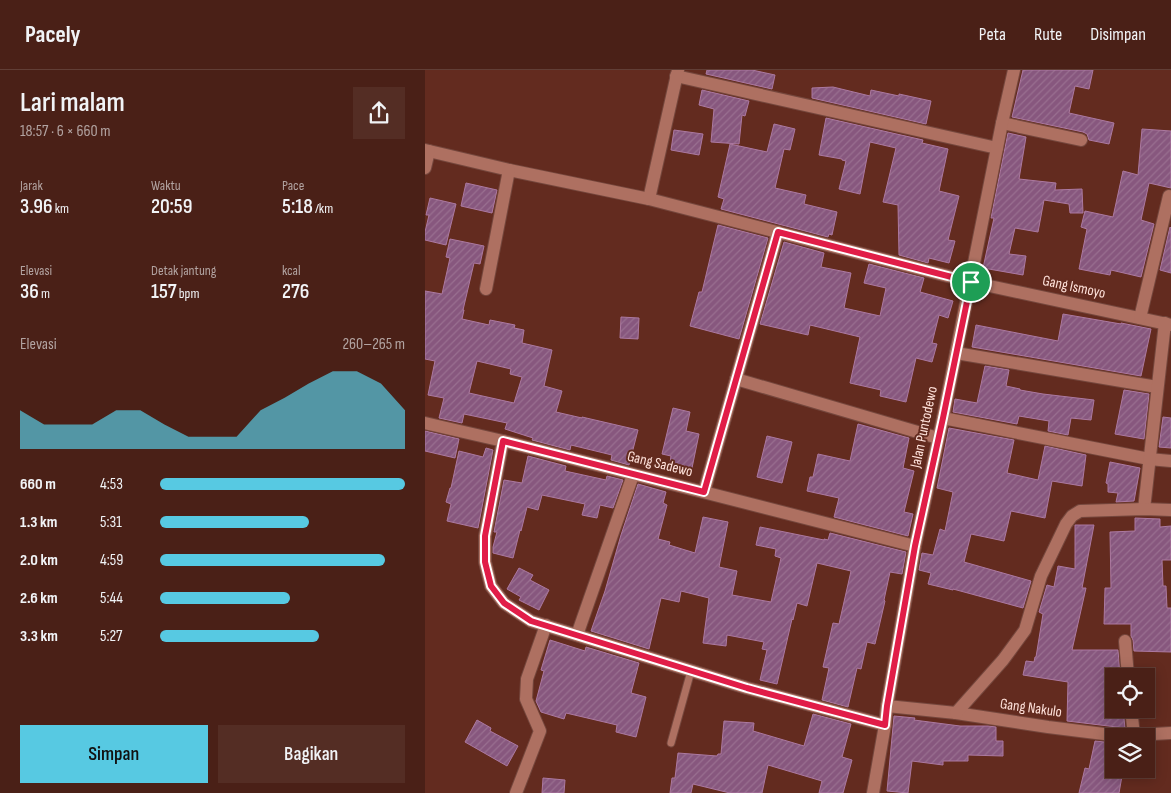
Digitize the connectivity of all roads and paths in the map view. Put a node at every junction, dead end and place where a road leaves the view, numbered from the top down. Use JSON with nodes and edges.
{"nodes":[{"id":1,"x":1014,"y":70,"type":"edge"},
{"id":2,"x":677,"y":73,"type":"edge"},
{"id":3,"x":1002,"y":123,"type":"junction"},
{"id":4,"x":1081,"y":140,"type":"dead end"},
{"id":5,"x":997,"y":148,"type":"junction"},
{"id":6,"x":427,"y":151,"type":"edge"},
{"id":7,"x":425,"y":168,"type":"edge"},
{"id":8,"x":509,"y":170,"type":"junction"},
{"id":9,"x":1169,"y":196,"type":"dead end"},
{"id":10,"x":649,"y":199,"type":"junction"},
{"id":11,"x":778,"y":232,"type":"junction"},
{"id":12,"x":971,"y":282,"type":"junction"},
{"id":13,"x":487,"y":289,"type":"dead end"},
{"id":14,"x":1139,"y":318,"type":"junction"},
{"id":15,"x":1168,"y":324,"type":"edge"},
{"id":16,"x":956,"y":352,"type":"junction"},
{"id":17,"x":736,"y":379,"type":"junction"},
{"id":18,"x":1157,"y":387,"type":"junction"},
{"id":19,"x":943,"y":418,"type":"junction"},
{"id":20,"x":425,"y":423,"type":"edge"},
{"id":21,"x":938,"y":438,"type":"junction"},
{"id":22,"x":503,"y":441,"type":"junction"},
{"id":23,"x":1149,"y":459,"type":"junction"},
{"id":24,"x":1171,"y":461,"type":"edge"},
{"id":25,"x":633,"y":475,"type":"junction"},
{"id":26,"x":704,"y":492,"type":"junction"},
{"id":27,"x":1144,"y":509,"type":"junction"},
{"id":28,"x":1171,"y":510,"type":"edge"},
{"id":29,"x":915,"y":546,"type":"junction"},
{"id":30,"x":546,"y":625,"type":"junction"},
{"id":31,"x":577,"y":635,"type":"junction"},
{"id":32,"x":1125,"y":641,"type":"dead end"},
{"id":33,"x":1127,"y":668,"type":"edge"},
{"id":34,"x":691,"y":670,"type":"junction"},
{"id":35,"x":887,"y":706,"type":"junction"},
{"id":36,"x":956,"y":713,"type":"junction"},
{"id":37,"x":885,"y":725,"type":"junction"},
{"id":38,"x":1171,"y":733,"type":"edge"},
{"id":39,"x":1105,"y":734,"type":"edge"},
{"id":40,"x":1155,"y":734,"type":"edge"},
{"id":41,"x":671,"y":743,"type":"dead end"},
{"id":42,"x":516,"y":793,"type":"edge"},
{"id":43,"x":873,"y":793,"type":"edge"}],
"edges":[{"from":1,"to":3,"type":"street","name":"Jalan Puntodewo"},
{"from":2,"to":5,"type":"street"},
{"from":2,"to":10,"type":"street"},
{"from":3,"to":4,"type":"street"},
{"from":3,"to":5,"type":"street","name":"Jalan Puntodewo"},
{"from":5,"to":12,"type":"street","name":"Jalan Puntodewo"},
{"from":6,"to":7,"type":"street"},
{"from":6,"to":8,"type":"street","name":"Gang Ismoyo"},
{"from":8,"to":10,"type":"street","name":"Gang Ismoyo"},
{"from":8,"to":13,"type":"street"},
{"from":9,"to":14,"type":"street"},
{"from":10,"to":11,"type":"street","name":"Gang Ismoyo"},
{"from":11,"to":12,"type":"street","name":"Gang Ismoyo"},
{"from":11,"to":17,"type":"street"},
{"from":12,"to":14,"type":"street","name":"Gang Ismoyo"},
{"from":12,"to":16,"type":"street","name":"Jalan Puntodewo"},
{"from":14,"to":15,"type":"street","name":"Gang Ismoyo"},
{"from":15,"to":18,"type":"street"},
{"from":16,"to":18,"type":"street"},
{"from":16,"to":19,"type":"street","name":"Jalan Puntodewo"},
{"from":17,"to":21,"type":"street"},
{"from":17,"to":26,"type":"street"},
{"from":18,"to":23,"type":"street"},
{"from":19,"to":21,"type":"street","name":"Jalan Puntodewo"},
{"from":19,"to":23,"type":"street"},
{"from":20,"to":22,"type":"street","name":"Gang Sadewo"},
{"from":21,"to":29,"type":"street","name":"Jalan Puntodewo"},
{"from":22,"to":25,"type":"street","name":"Gang Sadewo"},
{"from":22,"to":30,"type":"street"},
{"from":23,"to":24,"type":"street"},
{"from":23,"to":27,"type":"street"},
{"from":25,"to":26,"type":"street","name":"Gang Sadewo"},
{"from":25,"to":31,"type":"street"},
{"from":26,"to":29,"type":"street","name":"Gang Sadewo"},
{"from":27,"to":28,"type":"street"},
{"from":27,"to":36,"type":"street"},
{"from":29,"to":35,"type":"street","name":"Jalan Puntodewo"},
{"from":30,"to":31,"type":"street"},
{"from":30,"to":42,"type":"street"},
{"from":31,"to":34,"type":"street"},
{"from":32,"to":33,"type":"street"},
{"from":34,"to":37,"type":"street"},
{"from":34,"to":41,"type":"lane"},
{"from":35,"to":36,"type":"street","name":"Gang Nakulo"},
{"from":35,"to":37,"type":"street","name":"Jalan Puntodewo"},
{"from":36,"to":39,"type":"street","name":"Gang Nakulo"},
{"from":37,"to":43,"type":"street","name":"Jalan Puntodewo"},
{"from":38,"to":40,"type":"street","name":"Gang Nakulo"}]}
